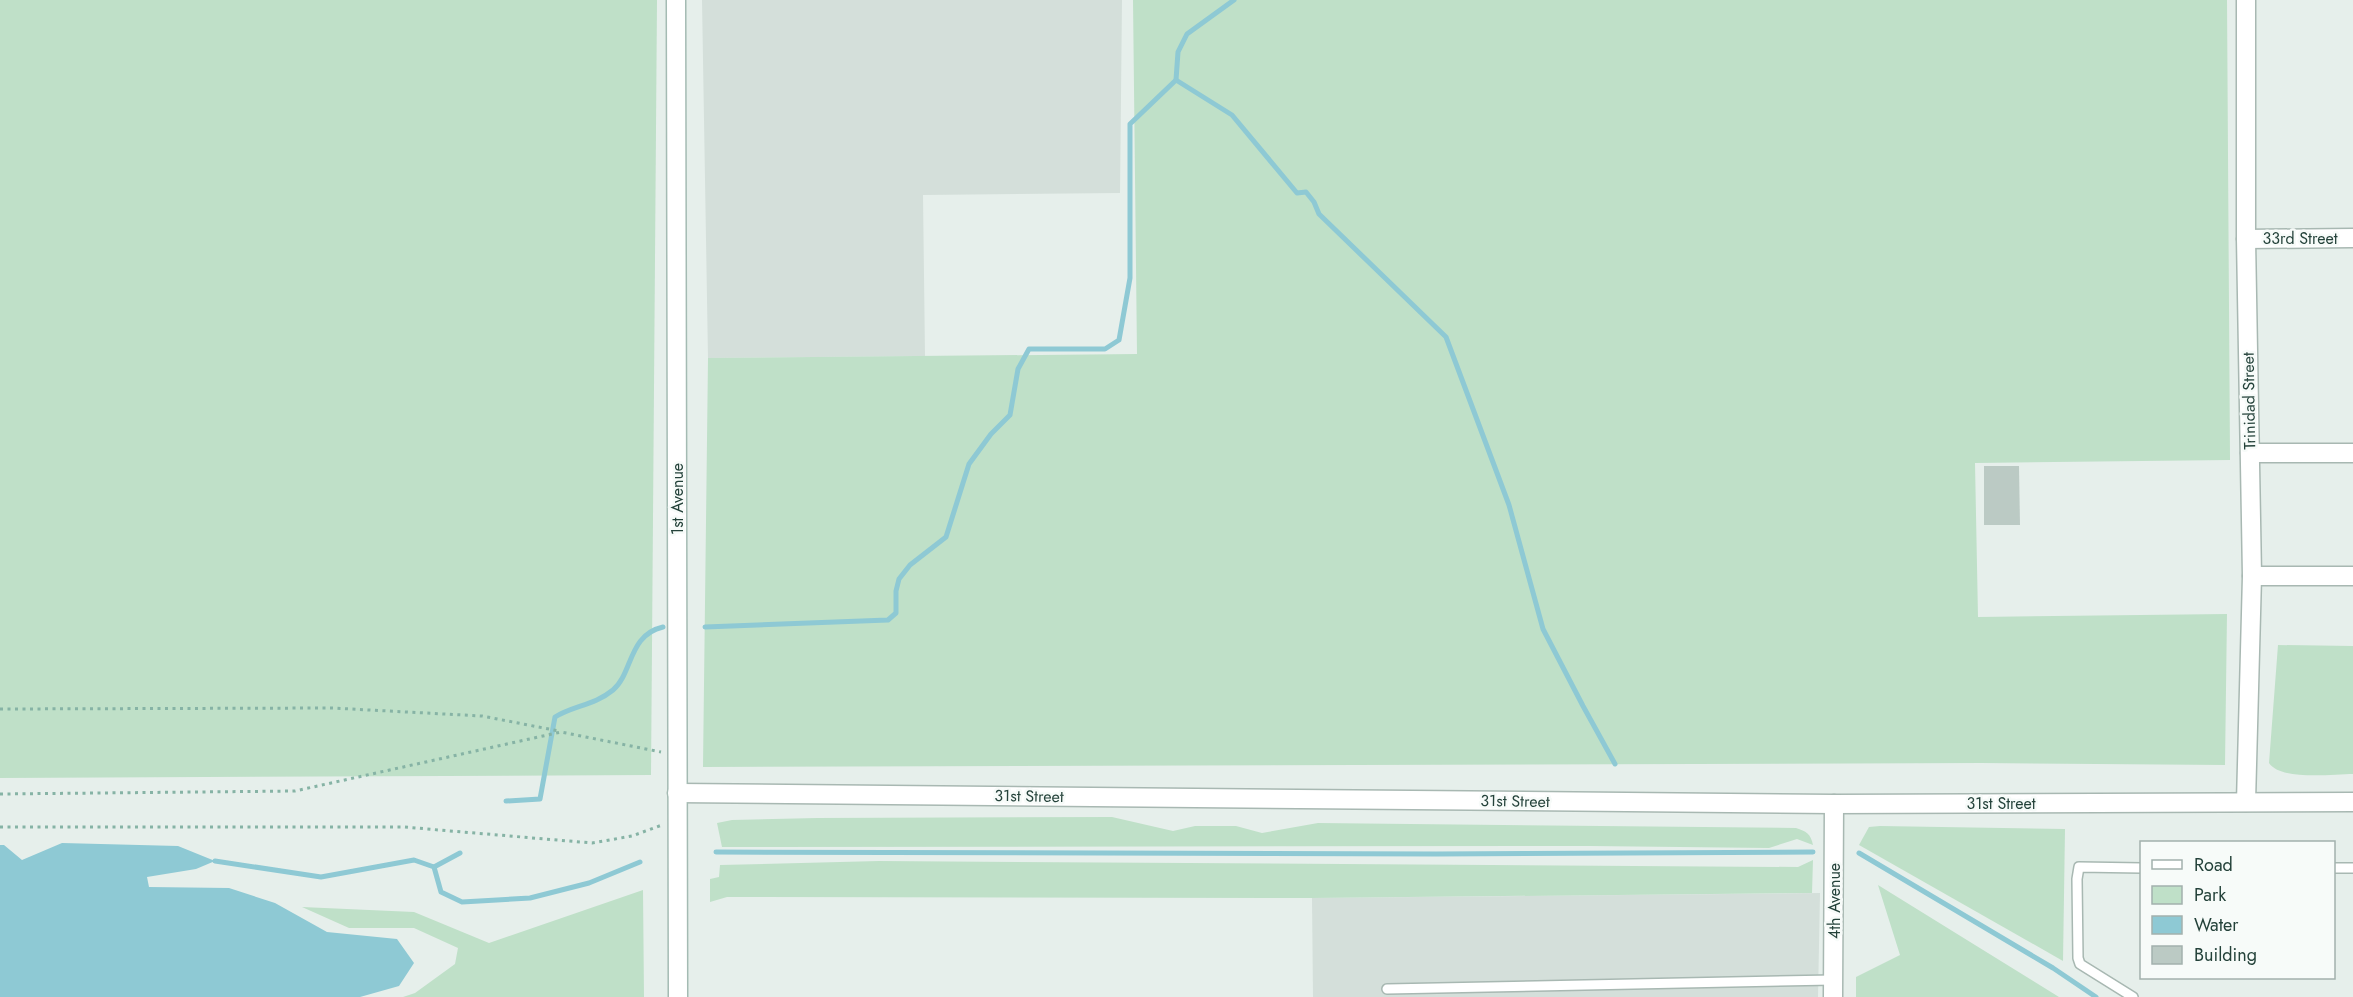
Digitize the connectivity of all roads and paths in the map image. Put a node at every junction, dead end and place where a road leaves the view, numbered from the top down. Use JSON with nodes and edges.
{"nodes":[{"id":1,"x":676,"y":0,"type":"edge"},
{"id":2,"x":2246,"y":0,"type":"edge"},
{"id":3,"x":2246,"y":238,"type":"junction"},
{"id":4,"x":2353,"y":238,"type":"edge"},
{"id":5,"x":2250,"y":453,"type":"junction"},
{"id":6,"x":2353,"y":453,"type":"edge"},
{"id":7,"x":2252,"y":576,"type":"junction"},
{"id":8,"x":2353,"y":576,"type":"edge"},
{"id":9,"x":0,"y":709,"type":"edge"},
{"id":10,"x":561,"y":732,"type":"junction"},
{"id":11,"x":677,"y":756,"type":"junction"},
{"id":12,"x":677,"y":793,"type":"junction"},
{"id":13,"x":0,"y":794,"type":"edge"},
{"id":14,"x":2246,"y":802,"type":"junction"},
{"id":15,"x":2353,"y":802,"type":"edge"},
{"id":16,"x":1834,"y":804,"type":"junction"},
{"id":17,"x":678,"y":819,"type":"junction"},
{"id":18,"x":0,"y":827,"type":"edge"},
{"id":19,"x":2140,"y":868,"type":"edge"},
{"id":20,"x":2335,"y":868,"type":"edge"},
{"id":21,"x":2353,"y":868,"type":"edge"},
{"id":22,"x":1387,"y":989,"type":"dead end"},
{"id":23,"x":1833,"y":989,"type":"edge"},
{"id":24,"x":678,"y":997,"type":"edge"},
{"id":25,"x":2133,"y":997,"type":"edge"}],
"edges":[{"from":1,"to":11,"type":"street","name":"1st Avenue"},
{"from":2,"to":3,"type":"street","name":"Trinidad Street"},
{"from":3,"to":4,"type":"street","name":"33rd Street"},
{"from":3,"to":5,"type":"street","name":"Trinidad Street"},
{"from":5,"to":6,"type":"street"},
{"from":5,"to":7,"type":"street","name":"Trinidad Street"},
{"from":7,"to":8,"type":"street"},
{"from":7,"to":14,"type":"street","name":"Trinidad Street"},
{"from":9,"to":10,"type":"path"},
{"from":10,"to":11,"type":"path"},
{"from":10,"to":13,"type":"path"},
{"from":11,"to":12,"type":"street","name":"1st Avenue"},
{"from":12,"to":16,"type":"street","name":"31st Street"},
{"from":12,"to":17,"type":"street","name":"1st Avenue"},
{"from":14,"to":15,"type":"street","name":"31st Street"},
{"from":14,"to":16,"type":"street","name":"31st Street"},
{"from":16,"to":23,"type":"street","name":"4th Avenue"},
{"from":17,"to":18,"type":"path"},
{"from":17,"to":24,"type":"street","name":"1st Avenue"},
{"from":19,"to":25,"type":"lane"},
{"from":20,"to":21,"type":"lane"},
{"from":22,"to":23,"type":"lane"}]}
